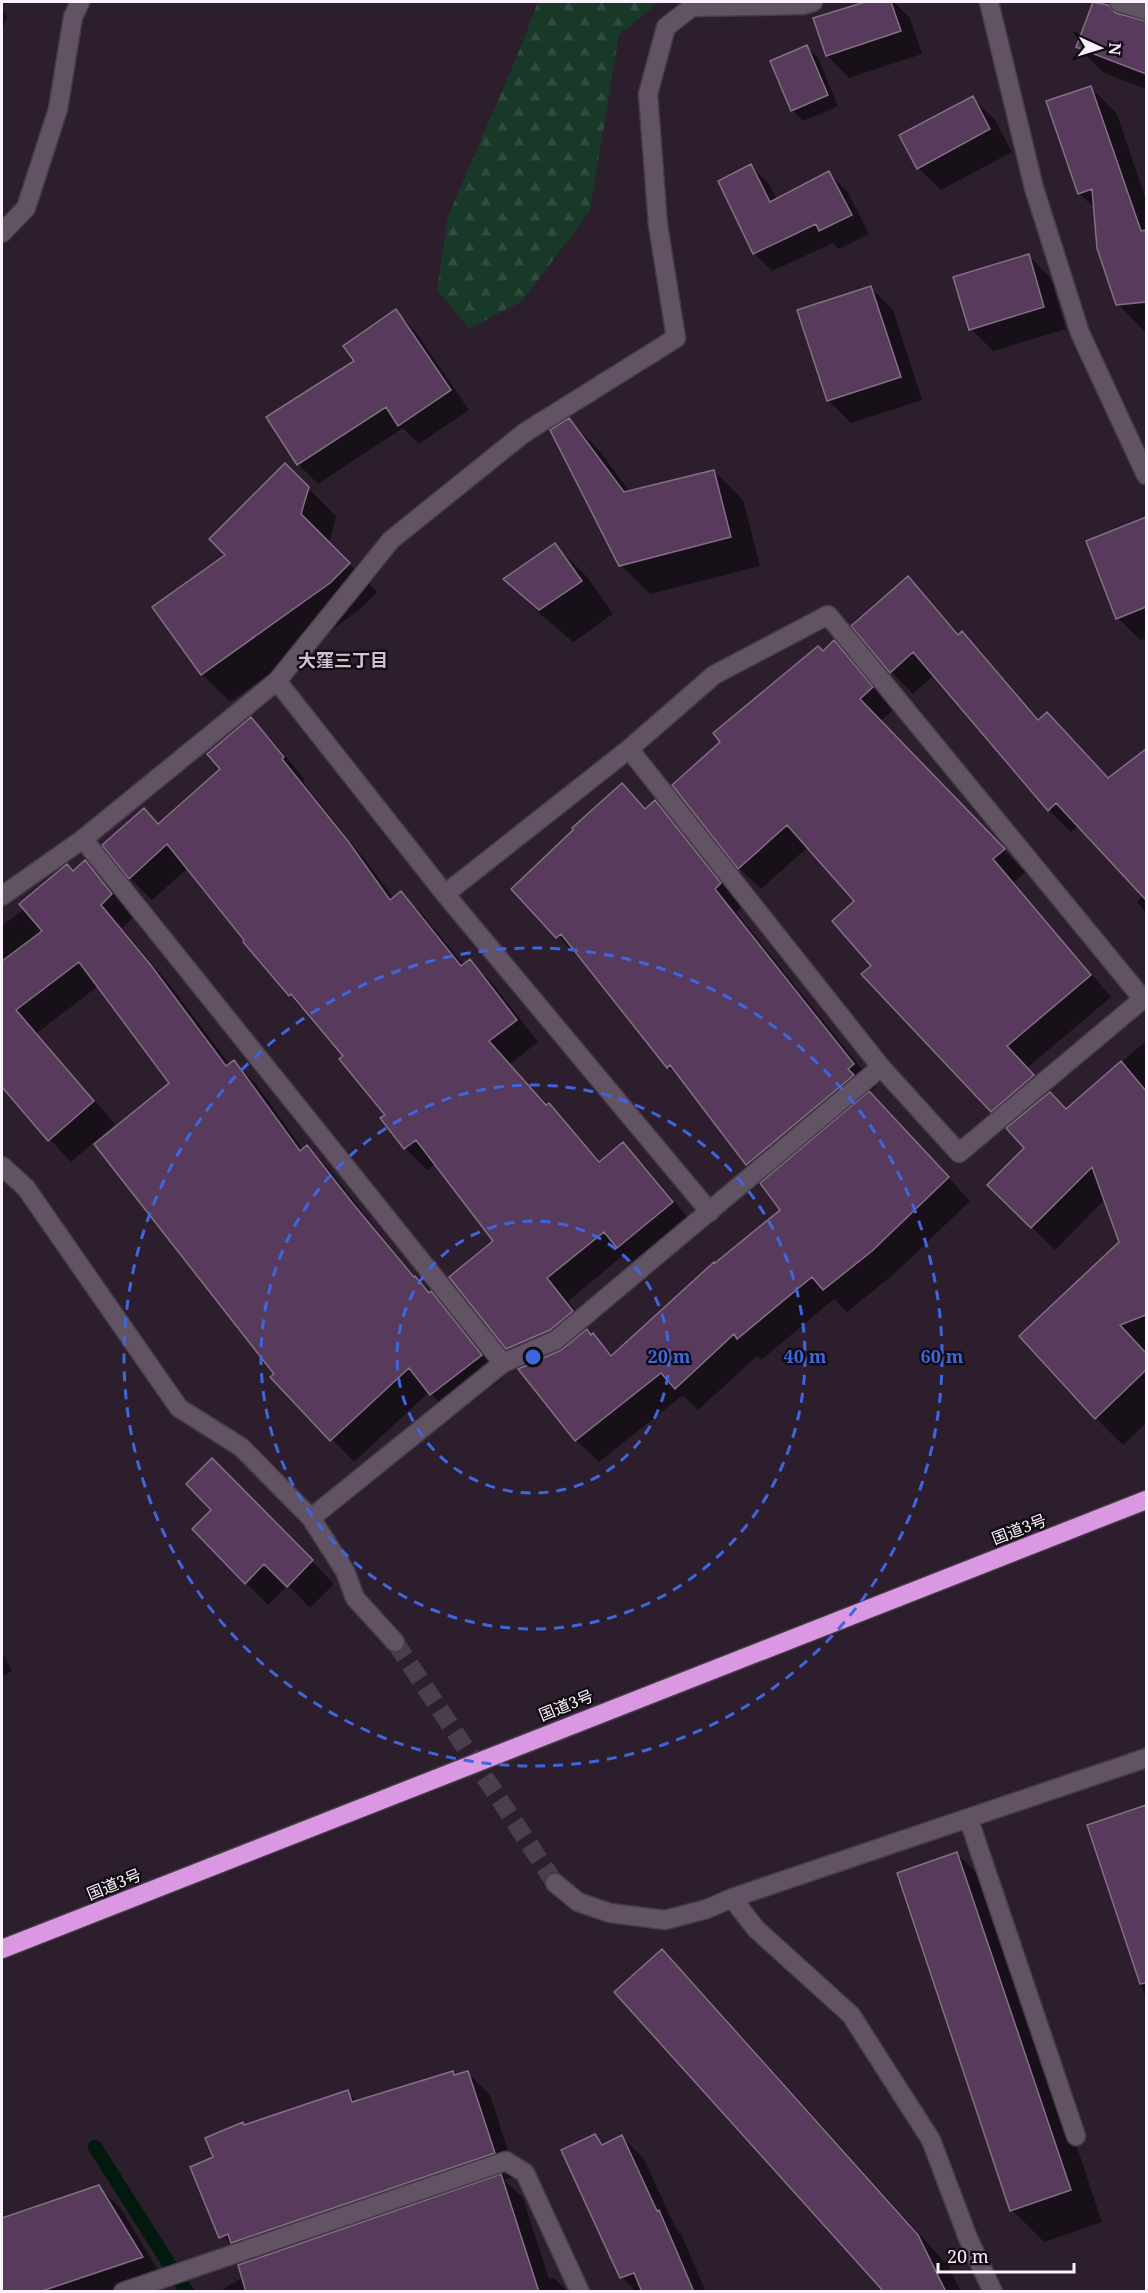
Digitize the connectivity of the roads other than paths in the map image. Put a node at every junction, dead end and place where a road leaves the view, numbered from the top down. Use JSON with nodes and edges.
{"nodes":[{"id":1,"x":80,"y":2,"type":"edge"},
{"id":2,"x":813,"y":2,"type":"edge"},
{"id":3,"x":988,"y":2,"type":"edge"},
{"id":4,"x":1119,"y":2,"type":"edge"},
{"id":5,"x":1146,"y":10,"type":"edge"},
{"id":6,"x":2,"y":233,"type":"edge"},
{"id":7,"x":1146,"y":475,"type":"edge"},
{"id":8,"x":277,"y":681,"type":"junction"},
{"id":9,"x":629,"y":749,"type":"junction"},
{"id":10,"x":83,"y":839,"type":"junction"},
{"id":11,"x":445,"y":894,"type":"junction"},
{"id":12,"x":2,"y":896,"type":"edge"},
{"id":13,"x":881,"y":1067,"type":"junction"},
{"id":14,"x":2,"y":1166,"type":"edge"},
{"id":15,"x":710,"y":1212,"type":"junction"},
{"id":16,"x":503,"y":1363,"type":"junction"},
{"id":17,"x":1146,"y":1500,"type":"edge"},
{"id":18,"x":311,"y":1518,"type":"junction"},
{"id":19,"x":395,"y":1642,"type":"tunnel mouth"},
{"id":20,"x":1146,"y":1758,"type":"edge"},
{"id":21,"x":969,"y":1820,"type":"junction"},
{"id":22,"x":555,"y":1883,"type":"tunnel mouth"},
{"id":23,"x":732,"y":1898,"type":"junction"},
{"id":24,"x":2,"y":1949,"type":"edge"},
{"id":25,"x":1076,"y":2136,"type":"dead end"},
{"id":26,"x":123,"y":2292,"type":"edge"},
{"id":27,"x":580,"y":2292,"type":"edge"},
{"id":28,"x":993,"y":2292,"type":"edge"}],
"edges":[{"from":1,"to":6,"type":"street"},
{"from":2,"to":8,"type":"street"},
{"from":3,"to":7,"type":"street"},
{"from":4,"to":5,"type":"street"},
{"from":8,"to":10,"type":"street"},
{"from":8,"to":11,"type":"street"},
{"from":9,"to":11,"type":"street"},
{"from":9,"to":13,"type":"street"},
{"from":9,"to":13,"type":"street"},
{"from":10,"to":12,"type":"street"},
{"from":10,"to":16,"type":"street"},
{"from":11,"to":15,"type":"street"},
{"from":13,"to":15,"type":"street"},
{"from":14,"to":18,"type":"street"},
{"from":15,"to":16,"type":"street"},
{"from":16,"to":18,"type":"street"},
{"from":17,"to":24,"type":"highway","name":"国道3号"},
{"from":18,"to":19,"type":"street"},
{"from":20,"to":21,"type":"street"},
{"from":21,"to":23,"type":"street"},
{"from":21,"to":25,"type":"street"},
{"from":22,"to":23,"type":"street"},
{"from":23,"to":28,"type":"street"},
{"from":26,"to":27,"type":"street"}]}
